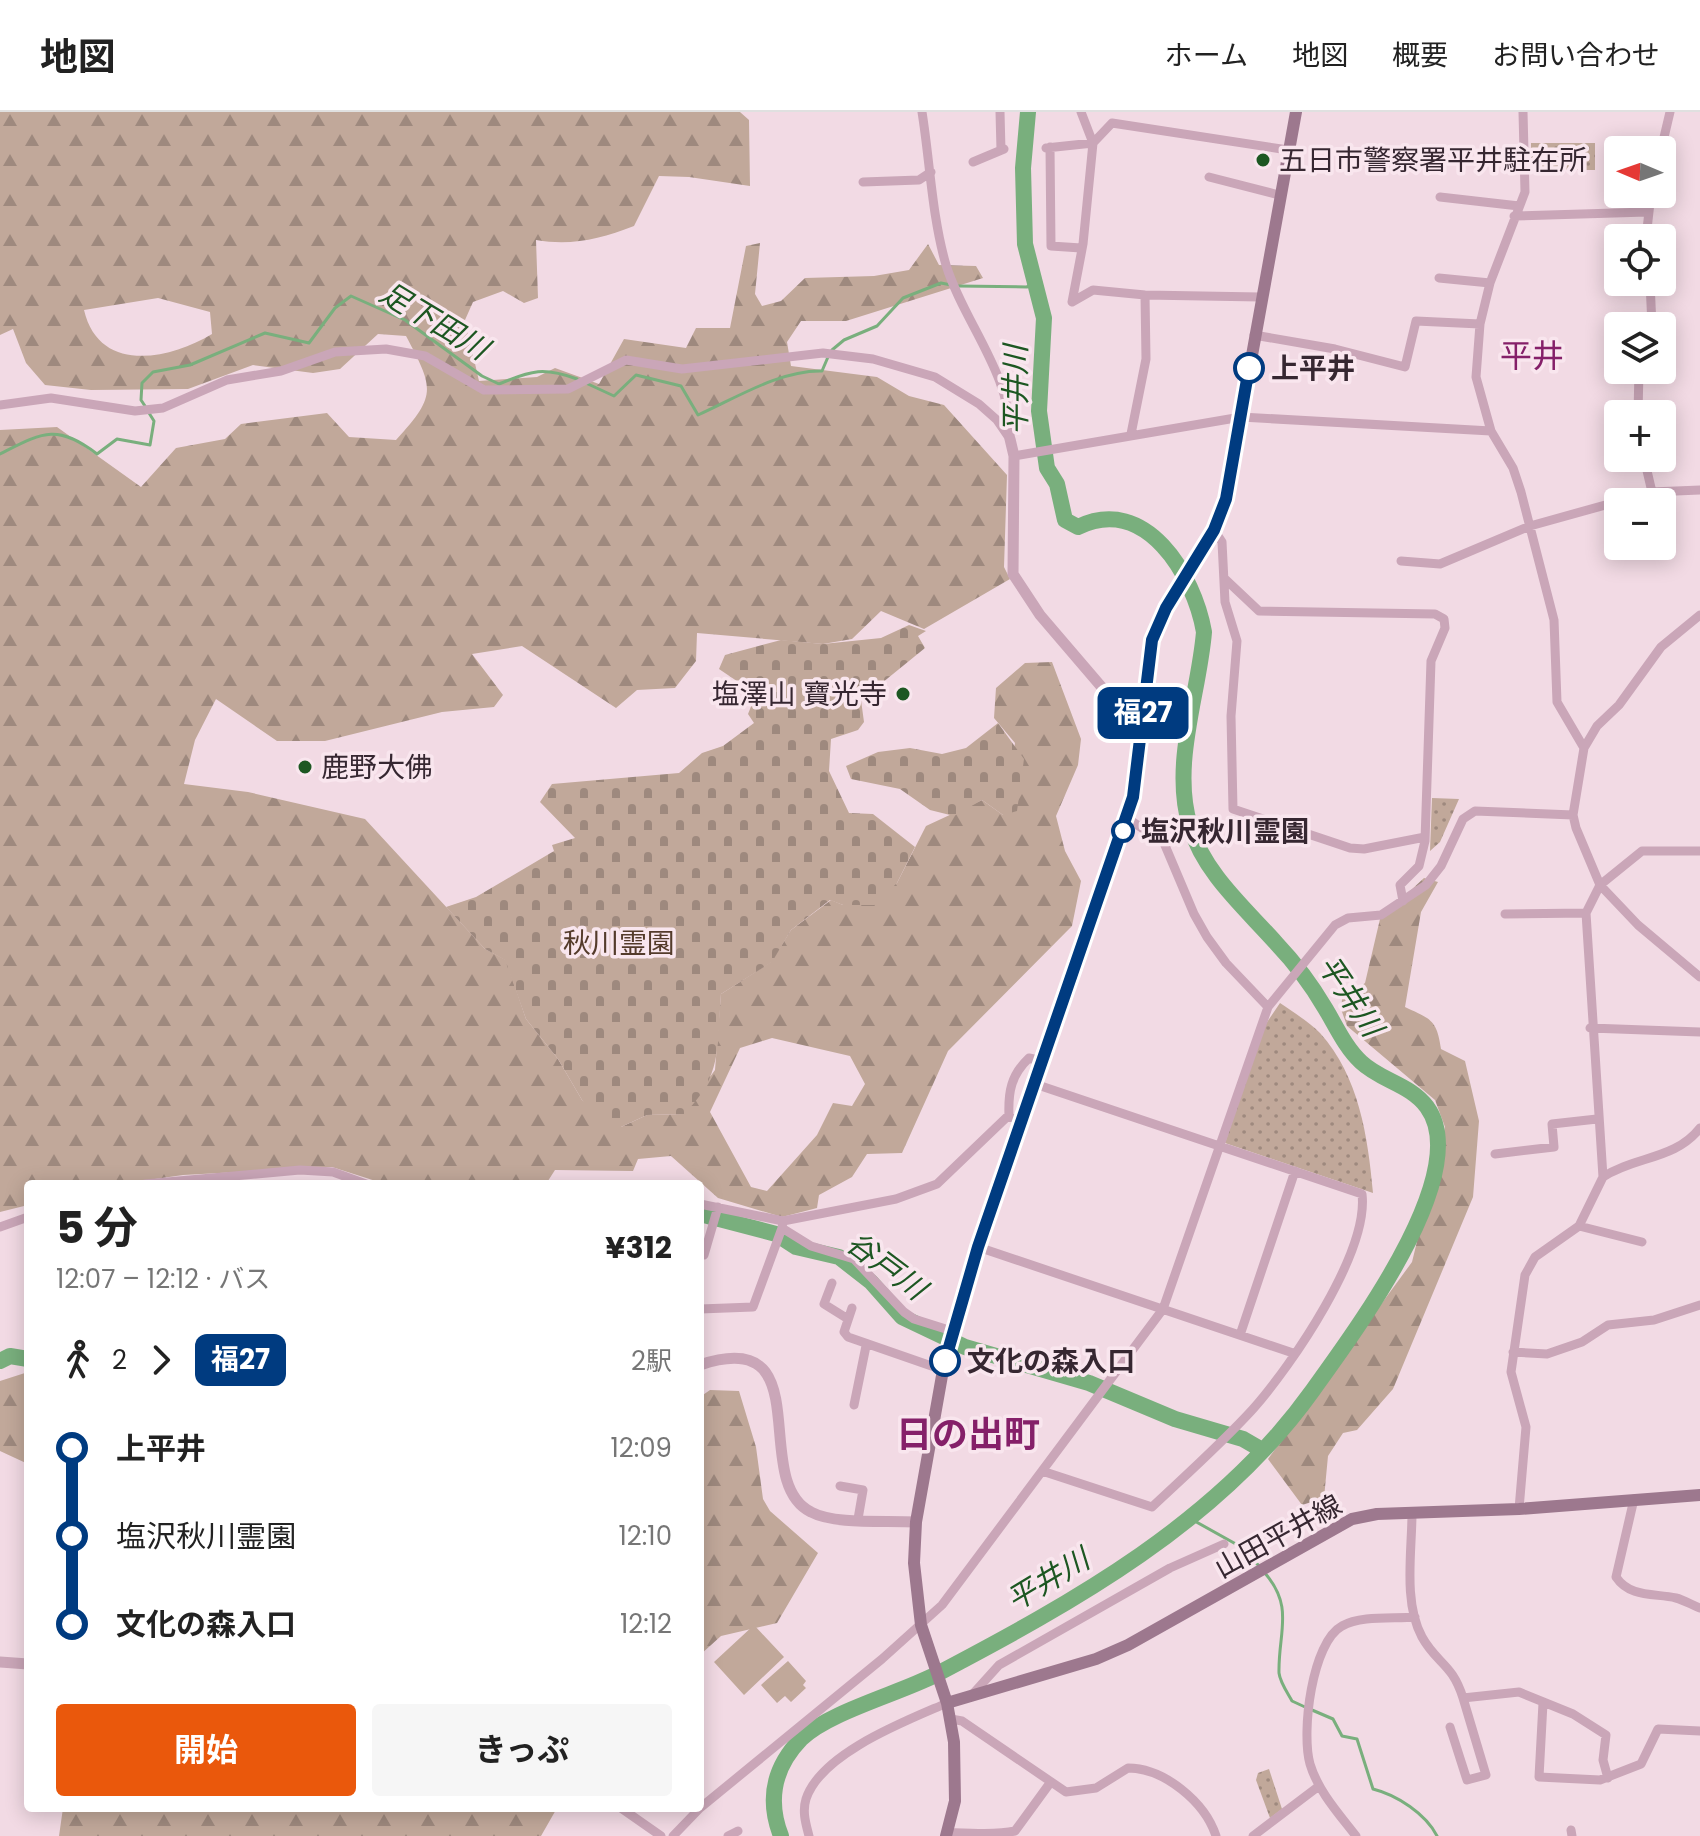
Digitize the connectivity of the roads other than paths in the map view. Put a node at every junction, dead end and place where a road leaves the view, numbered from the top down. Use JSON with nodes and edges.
{"nodes":[{"id":1,"x":922,"y":112,"type":"edge"},
{"id":2,"x":1000,"y":112,"type":"edge"},
{"id":3,"x":1081,"y":112,"type":"edge"},
{"id":4,"x":1296,"y":112,"type":"edge"},
{"id":5,"x":1523,"y":112,"type":"edge"},
{"id":6,"x":1670,"y":112,"type":"edge"},
{"id":7,"x":1662,"y":136,"type":"edge"},
{"id":8,"x":1093,"y":143,"type":"junction"},
{"id":9,"x":1288,"y":150,"type":"junction"},
{"id":10,"x":973,"y":162,"type":"dead end"},
{"id":11,"x":931,"y":172,"type":"junction"},
{"id":12,"x":1209,"y":177,"type":"dead end"},
{"id":13,"x":863,"y":182,"type":"dead end"},
{"id":14,"x":1279,"y":195,"type":"junction"},
{"id":15,"x":1440,"y":197,"type":"dead end"},
{"id":16,"x":1648,"y":208,"type":"edge"},
{"id":17,"x":1516,"y":211,"type":"junction"},
{"id":18,"x":1647,"y":212,"type":"junction"},
{"id":19,"x":1647,"y":224,"type":"edge"},
{"id":20,"x":1081,"y":248,"type":"junction"},
{"id":21,"x":1439,"y":278,"type":"dead end"},
{"id":22,"x":1490,"y":283,"type":"junction"},
{"id":23,"x":1145,"y":295,"type":"junction"},
{"id":24,"x":1260,"y":297,"type":"junction"},
{"id":25,"x":1480,"y":324,"type":"junction"},
{"id":26,"x":1254,"y":335,"type":"junction"},
{"id":27,"x":0,"y":405,"type":"edge"},
{"id":28,"x":1241,"y":417,"type":"junction"},
{"id":29,"x":1491,"y":431,"type":"junction"},
{"id":30,"x":1131,"y":434,"type":"junction"},
{"id":31,"x":1010,"y":439,"type":"junction"},
{"id":32,"x":1014,"y":456,"type":"junction"},
{"id":33,"x":1700,"y":490,"type":"edge"},
{"id":34,"x":1676,"y":491,"type":"edge"},
{"id":35,"x":1604,"y":505,"type":"edge"},
{"id":36,"x":1530,"y":526,"type":"junction"},
{"id":37,"x":1214,"y":530,"type":"junction"},
{"id":38,"x":1401,"y":561,"type":"dead end"},
{"id":39,"x":1224,"y":578,"type":"junction"},
{"id":40,"x":1700,"y":615,"type":"edge"},
{"id":41,"x":1143,"y":711,"type":"junction"},
{"id":42,"x":1584,"y":748,"type":"junction"},
{"id":43,"x":1573,"y":815,"type":"junction"},
{"id":44,"x":1127,"y":818,"type":"junction"},
{"id":45,"x":1425,"y":837,"type":"junction"},
{"id":46,"x":1700,"y":851,"type":"edge"},
{"id":47,"x":1600,"y":885,"type":"junction"},
{"id":48,"x":1403,"y":901,"type":"junction"},
{"id":49,"x":1586,"y":913,"type":"junction"},
{"id":50,"x":1505,"y":914,"type":"dead end"},
{"id":51,"x":1700,"y":977,"type":"edge"},
{"id":52,"x":1271,"y":1004,"type":"junction"},
{"id":53,"x":1590,"y":1028,"type":"junction"},
{"id":54,"x":1700,"y":1032,"type":"edge"},
{"id":55,"x":1043,"y":1061,"type":"junction"},
{"id":56,"x":1035,"y":1084,"type":"junction"},
{"id":57,"x":1009,"y":1116,"type":"junction"},
{"id":58,"x":1597,"y":1119,"type":"junction"},
{"id":59,"x":1022,"y":1121,"type":"junction"},
{"id":60,"x":1700,"y":1128,"type":"edge"},
{"id":61,"x":1218,"y":1146,"type":"junction"},
{"id":62,"x":1495,"y":1154,"type":"dead end"},
{"id":63,"x":1295,"y":1171,"type":"junction"},
{"id":64,"x":1603,"y":1177,"type":"junction"},
{"id":65,"x":165,"y":1180,"type":"edge"},
{"id":66,"x":352,"y":1180,"type":"edge"},
{"id":67,"x":704,"y":1207,"type":"edge"},
{"id":68,"x":716,"y":1215,"type":"junction"},
{"id":69,"x":24,"y":1218,"type":"edge"},
{"id":70,"x":782,"y":1224,"type":"junction"},
{"id":71,"x":1579,"y":1226,"type":"junction"},
{"id":72,"x":0,"y":1227,"type":"edge"},
{"id":73,"x":704,"y":1240,"type":"edge"},
{"id":74,"x":1642,"y":1242,"type":"dead end"},
{"id":75,"x":978,"y":1247,"type":"junction"},
{"id":76,"x":704,"y":1255,"type":"dead end"},
{"id":77,"x":832,"y":1283,"type":"dead end"},
{"id":78,"x":1700,"y":1305,"type":"edge"},
{"id":79,"x":852,"y":1308,"type":"dead end"},
{"id":80,"x":704,"y":1309,"type":"edge"},
{"id":81,"x":1163,"y":1309,"type":"junction"},
{"id":82,"x":848,"y":1319,"type":"junction"},
{"id":83,"x":952,"y":1331,"type":"junction"},
{"id":84,"x":1240,"y":1335,"type":"junction"},
{"id":85,"x":866,"y":1346,"type":"junction"},
{"id":86,"x":1513,"y":1352,"type":"junction"},
{"id":87,"x":1293,"y":1353,"type":"junction"},
{"id":88,"x":704,"y":1364,"type":"edge"},
{"id":89,"x":943,"y":1370,"type":"junction"},
{"id":90,"x":854,"y":1405,"type":"dead end"},
{"id":91,"x":1042,"y":1471,"type":"junction"},
{"id":92,"x":840,"y":1486,"type":"dead end"},
{"id":93,"x":1700,"y":1495,"type":"edge"},
{"id":94,"x":1634,"y":1499,"type":"junction"},
{"id":95,"x":1519,"y":1509,"type":"junction"},
{"id":96,"x":1412,"y":1513,"type":"junction"},
{"id":97,"x":858,"y":1519,"type":"junction"},
{"id":98,"x":916,"y":1522,"type":"junction"},
{"id":99,"x":1222,"y":1545,"type":"dead end"},
{"id":100,"x":1700,"y":1608,"type":"edge"},
{"id":101,"x":1415,"y":1617,"type":"junction"},
{"id":102,"x":921,"y":1625,"type":"junction"},
{"id":103,"x":0,"y":1662,"type":"edge"},
{"id":104,"x":24,"y":1664,"type":"edge"},
{"id":105,"x":971,"y":1696,"type":"junction"},
{"id":106,"x":1463,"y":1698,"type":"junction"},
{"id":107,"x":946,"y":1699,"type":"junction"},
{"id":108,"x":1543,"y":1703,"type":"junction"},
{"id":109,"x":951,"y":1719,"type":"junction"},
{"id":110,"x":1450,"y":1727,"type":"dead end"},
{"id":111,"x":1700,"y":1731,"type":"edge"},
{"id":112,"x":1608,"y":1778,"type":"junction"},
{"id":113,"x":1050,"y":1783,"type":"junction"},
{"id":114,"x":1319,"y":1786,"type":"junction"},
{"id":115,"x":704,"y":1801,"type":"edge"},
{"id":116,"x":627,"y":1812,"type":"edge"},
{"id":117,"x":694,"y":1812,"type":"edge"},
{"id":118,"x":738,"y":1831,"type":"dead end"},
{"id":119,"x":1018,"y":1834,"type":"edge"},
{"id":120,"x":946,"y":1835,"type":"edge"},
{"id":121,"x":661,"y":1836,"type":"edge"},
{"id":122,"x":673,"y":1836,"type":"edge"},
{"id":123,"x":728,"y":1836,"type":"edge"},
{"id":124,"x":809,"y":1836,"type":"edge"},
{"id":125,"x":1216,"y":1836,"type":"edge"},
{"id":126,"x":1253,"y":1836,"type":"edge"},
{"id":127,"x":1356,"y":1836,"type":"edge"}],
"edges":[{"from":1,"to":11,"type":"street"},
{"from":2,"to":10,"type":"street"},
{"from":3,"to":8,"type":"street"},
{"from":4,"to":9,"type":"main road"},
{"from":5,"to":17,"type":"street"},
{"from":6,"to":7,"type":"street"},
{"from":8,"to":9,"type":"street"},
{"from":8,"to":20,"type":"street"},
{"from":8,"to":20,"type":"street"},
{"from":9,"to":14,"type":"main road"},
{"from":11,"to":13,"type":"street"},
{"from":11,"to":31,"type":"street"},
{"from":12,"to":14,"type":"street"},
{"from":14,"to":24,"type":"main road"},
{"from":15,"to":17,"type":"street"},
{"from":16,"to":18,"type":"street"},
{"from":17,"to":18,"type":"street"},
{"from":17,"to":22,"type":"street"},
{"from":18,"to":19,"type":"street"},
{"from":20,"to":23,"type":"street"},
{"from":21,"to":22,"type":"street"},
{"from":22,"to":25,"type":"street"},
{"from":23,"to":24,"type":"street"},
{"from":23,"to":30,"type":"street"},
{"from":24,"to":26,"type":"main road"},
{"from":25,"to":26,"type":"street"},
{"from":25,"to":29,"type":"street"},
{"from":26,"to":28,"type":"main road"},
{"from":27,"to":31,"type":"street"},
{"from":28,"to":29,"type":"street"},
{"from":28,"to":30,"type":"street"},
{"from":28,"to":37,"type":"main road"},
{"from":29,"to":36,"type":"street"},
{"from":30,"to":32,"type":"street"},
{"from":31,"to":32,"type":"street"},
{"from":32,"to":41,"type":"street"},
{"from":33,"to":34,"type":"street"},
{"from":35,"to":36,"type":"street"},
{"from":36,"to":38,"type":"street"},
{"from":36,"to":42,"type":"street"},
{"from":37,"to":39,"type":"street"},
{"from":37,"to":41,"type":"main road"},
{"from":39,"to":45,"type":"street"},
{"from":39,"to":45,"type":"street"},
{"from":40,"to":42,"type":"street"},
{"from":41,"to":44,"type":"main road"},
{"from":42,"to":43,"type":"street"},
{"from":43,"to":47,"type":"street"},
{"from":43,"to":48,"type":"street"},
{"from":44,"to":52,"type":"street"},
{"from":44,"to":55,"type":"main road"},
{"from":45,"to":48,"type":"street"},
{"from":46,"to":47,"type":"street"},
{"from":47,"to":49,"type":"street"},
{"from":47,"to":51,"type":"street"},
{"from":48,"to":52,"type":"street"},
{"from":49,"to":50,"type":"street"},
{"from":49,"to":53,"type":"street"},
{"from":52,"to":61,"type":"street"},
{"from":53,"to":54,"type":"street"},
{"from":53,"to":58,"type":"street"},
{"from":55,"to":56,"type":"main road"},
{"from":55,"to":57,"type":"street"},
{"from":56,"to":59,"type":"main road"},
{"from":56,"to":61,"type":"street"},
{"from":57,"to":59,"type":"street"},
{"from":57,"to":70,"type":"street"},
{"from":58,"to":62,"type":"street"},
{"from":58,"to":64,"type":"street"},
{"from":59,"to":75,"type":"main road"},
{"from":60,"to":64,"type":"street"},
{"from":61,"to":63,"type":"street"},
{"from":61,"to":81,"type":"street"},
{"from":63,"to":84,"type":"street"},
{"from":63,"to":87,"type":"street"},
{"from":64,"to":71,"type":"street"},
{"from":65,"to":66,"type":"street"},
{"from":67,"to":68,"type":"street"},
{"from":68,"to":70,"type":"street"},
{"from":68,"to":73,"type":"street"},
{"from":69,"to":72,"type":"street"},
{"from":70,"to":80,"type":"street"},
{"from":70,"to":83,"type":"street"},
{"from":71,"to":74,"type":"street"},
{"from":71,"to":86,"type":"street"},
{"from":73,"to":76,"type":"street"},
{"from":75,"to":81,"type":"street"},
{"from":75,"to":83,"type":"main road"},
{"from":77,"to":82,"type":"street"},
{"from":78,"to":86,"type":"street"},
{"from":79,"to":82,"type":"street"},
{"from":81,"to":84,"type":"street"},
{"from":81,"to":91,"type":"street"},
{"from":82,"to":85,"type":"street"},
{"from":83,"to":89,"type":"main road"},
{"from":84,"to":87,"type":"street"},
{"from":85,"to":89,"type":"street"},
{"from":85,"to":90,"type":"street"},
{"from":86,"to":95,"type":"street"},
{"from":87,"to":91,"type":"street"},
{"from":88,"to":97,"type":"street"},
{"from":89,"to":98,"type":"main road"},
{"from":91,"to":102,"type":"street"},
{"from":92,"to":97,"type":"street"},
{"from":93,"to":94,"type":"main road","name":"山田平井線"},
{"from":94,"to":95,"type":"main road","name":"山田平井線"},
{"from":94,"to":100,"type":"street"},
{"from":95,"to":96,"type":"main road","name":"山田平井線"},
{"from":96,"to":101,"type":"street"},
{"from":96,"to":105,"type":"main road","name":"山田平井線"},
{"from":97,"to":98,"type":"street"},
{"from":98,"to":102,"type":"main road"},
{"from":99,"to":105,"type":"street"},
{"from":101,"to":106,"type":"street"},
{"from":101,"to":114,"type":"street"},
{"from":102,"to":107,"type":"main road"},
{"from":102,"to":115,"type":"street"},
{"from":103,"to":104,"type":"street"},
{"from":105,"to":107,"type":"main road","name":"山田平井線"},
{"from":106,"to":108,"type":"street"},
{"from":106,"to":110,"type":"street"},
{"from":107,"to":109,"type":"main road"},
{"from":107,"to":124,"type":"street"},
{"from":108,"to":112,"type":"street"},
{"from":108,"to":112,"type":"street"},
{"from":109,"to":113,"type":"street"},
{"from":109,"to":120,"type":"main road"},
{"from":111,"to":112,"type":"street"},
{"from":113,"to":119,"type":"street"},
{"from":113,"to":125,"type":"street"},
{"from":114,"to":126,"type":"street"},
{"from":114,"to":127,"type":"street"},
{"from":116,"to":121,"type":"street"},
{"from":117,"to":122,"type":"street"},
{"from":118,"to":123,"type":"street"},
{"from":119,"to":120,"type":"street"}]}
